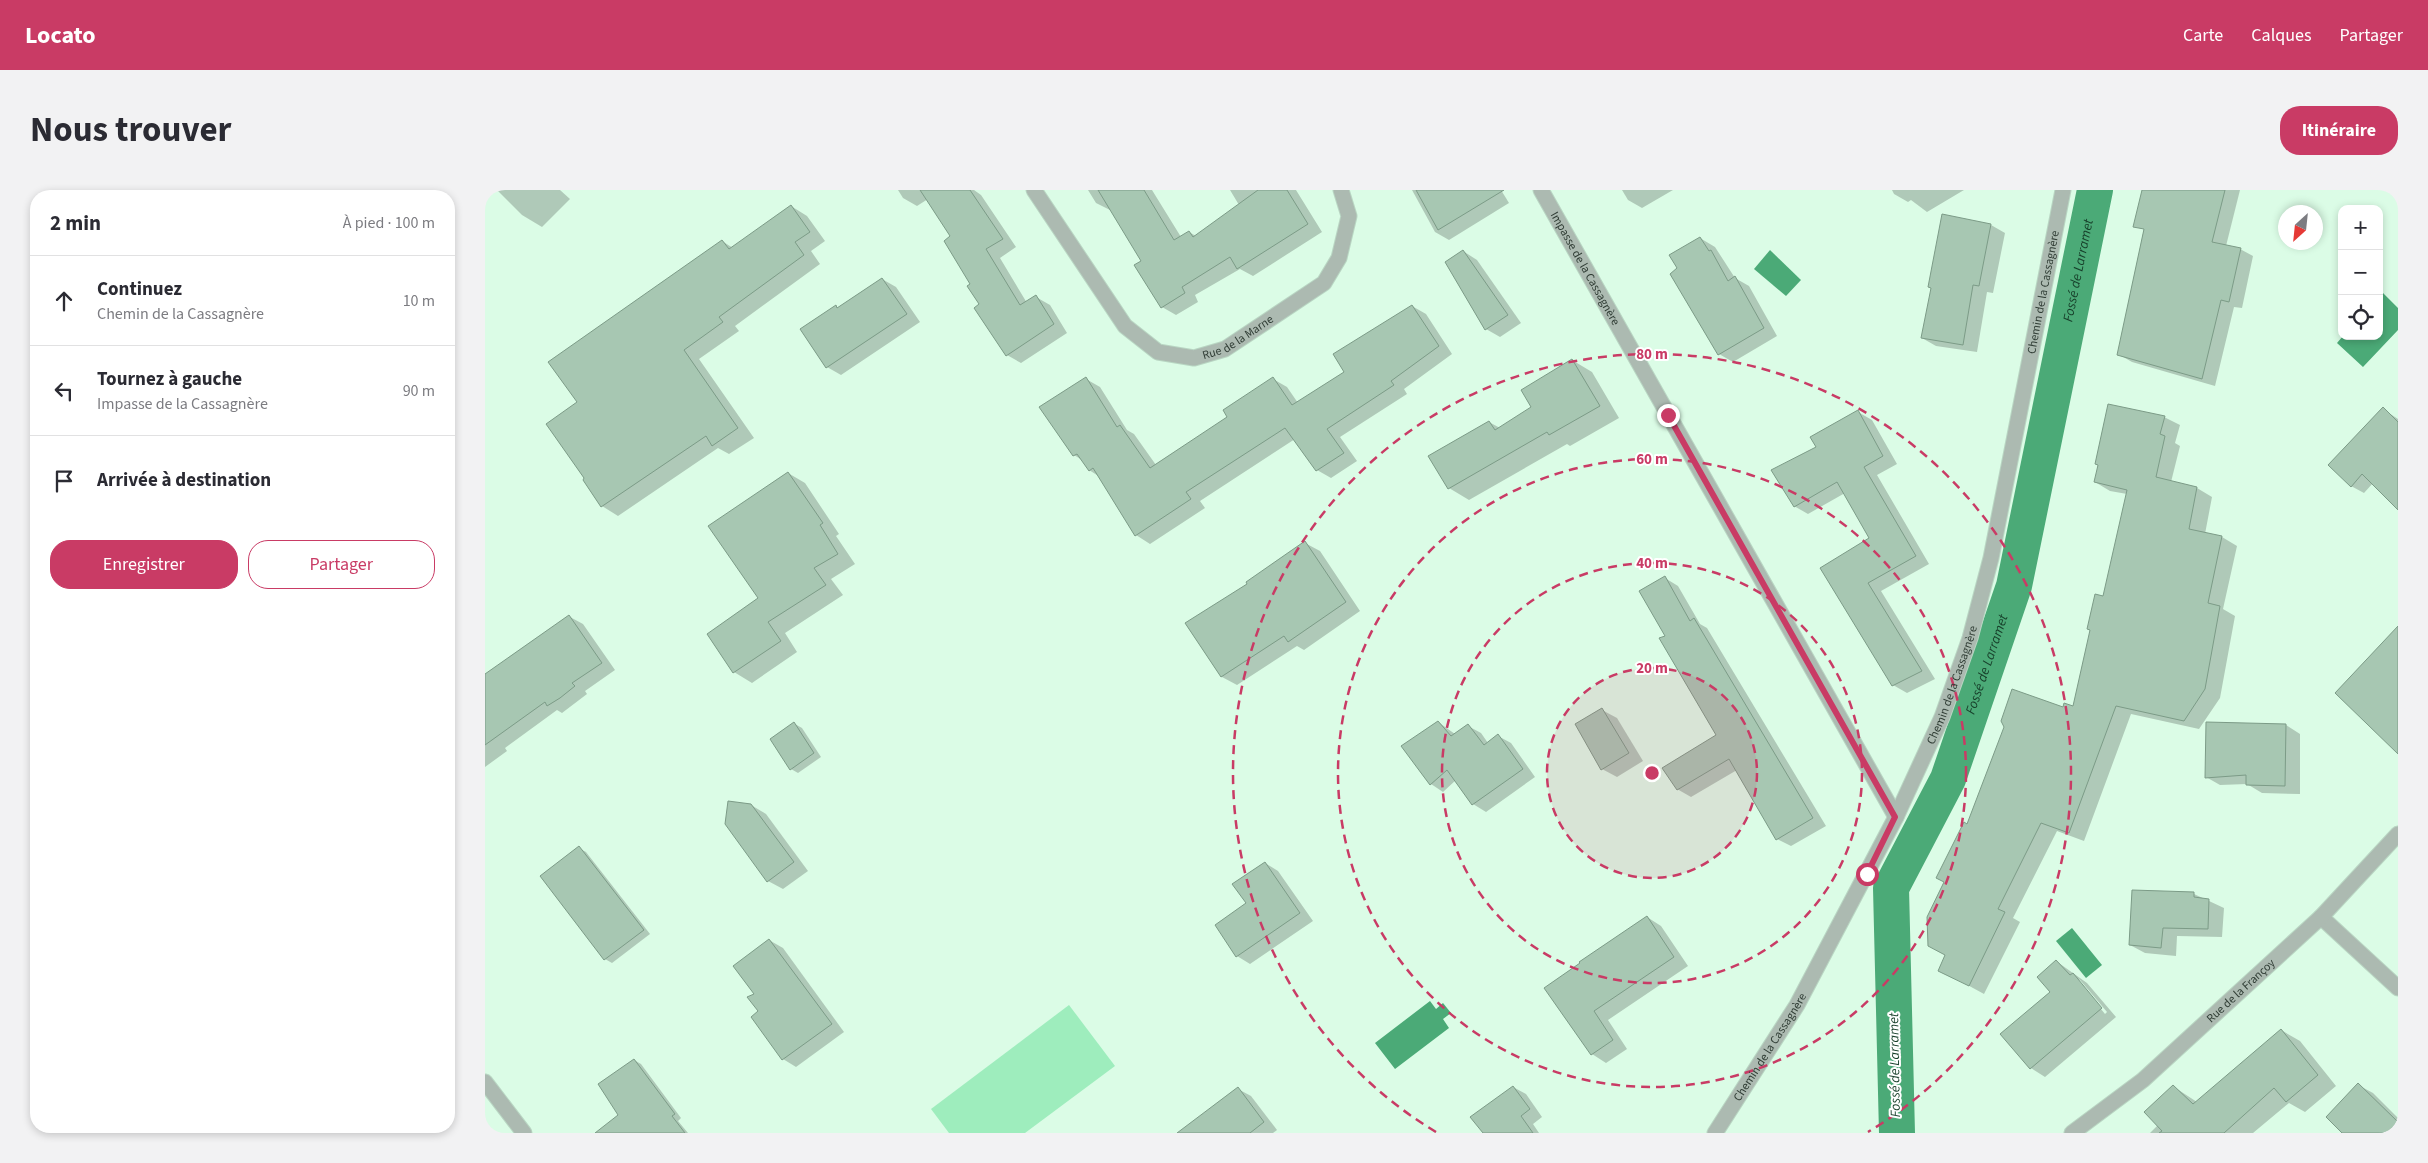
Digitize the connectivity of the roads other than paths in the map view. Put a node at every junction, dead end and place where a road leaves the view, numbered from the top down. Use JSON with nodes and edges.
{"nodes":[{"id":1,"x":1034,"y":190,"type":"edge"},
{"id":2,"x":1341,"y":190,"type":"edge"},
{"id":3,"x":1541,"y":190,"type":"edge"},
{"id":4,"x":2063,"y":190,"type":"edge"},
{"id":5,"x":1895,"y":817,"type":"junction"},
{"id":6,"x":2398,"y":834,"type":"edge"},
{"id":7,"x":2321,"y":917,"type":"junction"},
{"id":8,"x":2398,"y":988,"type":"edge"},
{"id":9,"x":485,"y":1082,"type":"edge"},
{"id":10,"x":524,"y":1133,"type":"edge"},
{"id":11,"x":1715,"y":1133,"type":"edge"},
{"id":12,"x":2072,"y":1133,"type":"edge"}],
"edges":[{"from":1,"to":2,"type":"street","name":"Rue de la Marne"},
{"from":3,"to":5,"type":"street","name":"Impasse de la Cassagnère"},
{"from":4,"to":5,"type":"street","name":"Chemin de la Cassagnère"},
{"from":5,"to":11,"type":"street","name":"Chemin de la Cassagnère"},
{"from":6,"to":7,"type":"street","name":"Rue de la Françoy"},
{"from":7,"to":8,"type":"street"},
{"from":7,"to":12,"type":"street","name":"Rue de la Françoy"},
{"from":9,"to":10,"type":"street"}]}
